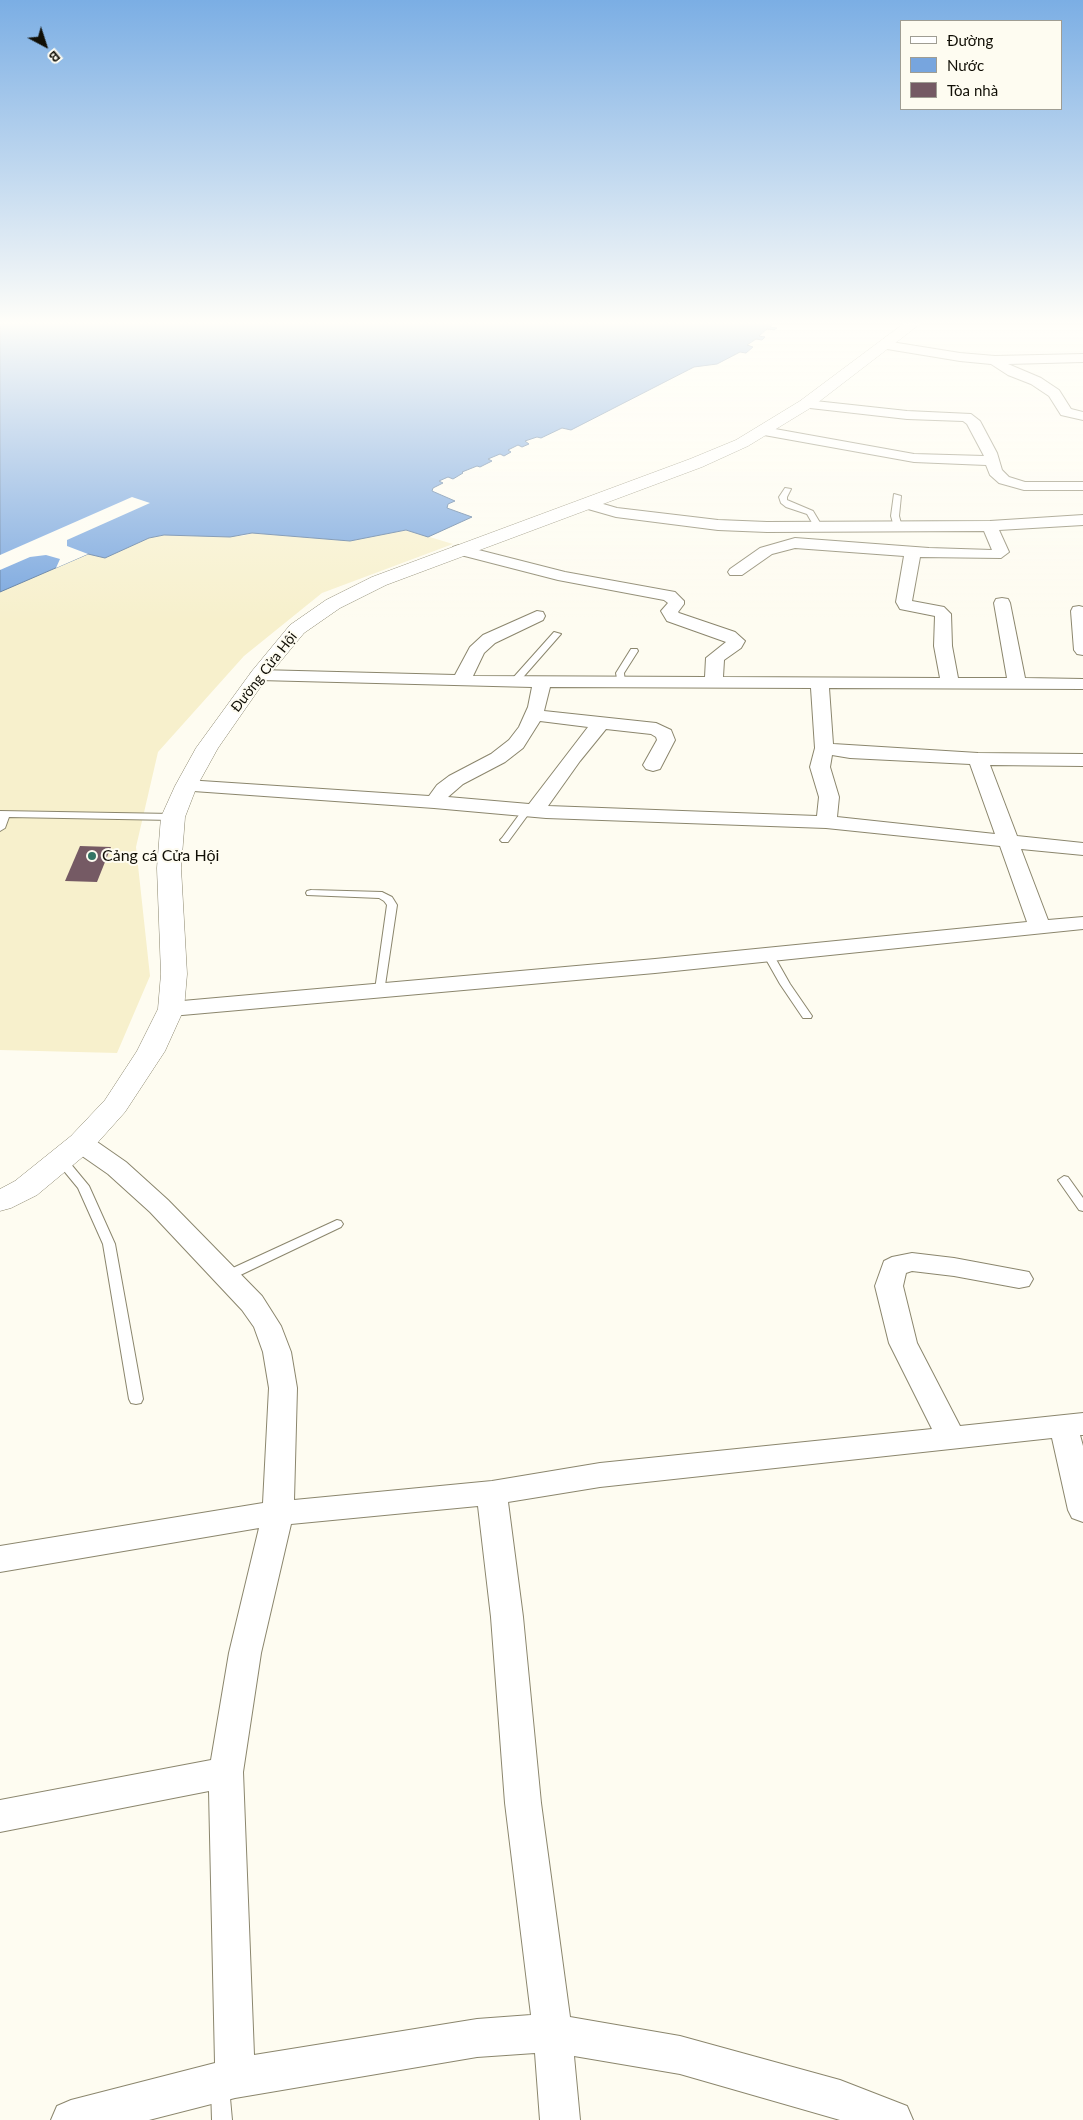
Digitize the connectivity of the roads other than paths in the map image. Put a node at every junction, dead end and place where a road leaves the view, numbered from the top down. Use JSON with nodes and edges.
{"nodes":[{"id":1,"x":775,"y":423,"type":"edge"},
{"id":2,"x":974,"y":423,"type":"edge"},
{"id":3,"x":764,"y":430,"type":"junction"},
{"id":4,"x":992,"y":461,"type":"junction"},
{"id":5,"x":1083,"y":486,"type":"edge"},
{"id":6,"x":787,"y":489,"type":"dead end"},
{"id":7,"x":897,"y":496,"type":"dead end"},
{"id":8,"x":586,"y":504,"type":"junction"},
{"id":9,"x":1083,"y":520,"type":"edge"},
{"id":10,"x":818,"y":526,"type":"junction"},
{"id":11,"x":898,"y":526,"type":"junction"},
{"id":12,"x":990,"y":526,"type":"junction"},
{"id":13,"x":464,"y":548,"type":"junction"},
{"id":14,"x":913,"y":552,"type":"junction"},
{"id":15,"x":736,"y":572,"type":"dead end"},
{"id":16,"x":1002,"y":603,"type":"dead end"},
{"id":17,"x":1078,"y":611,"type":"dead end"},
{"id":18,"x":537,"y":616,"type":"dead end"},
{"id":19,"x":557,"y":634,"type":"dead end"},
{"id":20,"x":634,"y":650,"type":"dead end"},
{"id":21,"x":1083,"y":650,"type":"edge"},
{"id":22,"x":259,"y":675,"type":"junction"},
{"id":23,"x":461,"y":681,"type":"junction"},
{"id":24,"x":515,"y":682,"type":"junction"},
{"id":25,"x":542,"y":682,"type":"junction"},
{"id":26,"x":621,"y":682,"type":"junction"},
{"id":27,"x":714,"y":682,"type":"junction"},
{"id":28,"x":820,"y":683,"type":"junction"},
{"id":29,"x":950,"y":684,"type":"junction"},
{"id":30,"x":1017,"y":684,"type":"junction"},
{"id":31,"x":1083,"y":684,"type":"edge"},
{"id":32,"x":533,"y":715,"type":"junction"},
{"id":33,"x":601,"y":723,"type":"junction"},
{"id":34,"x":824,"y":748,"type":"junction"},
{"id":35,"x":978,"y":760,"type":"junction"},
{"id":36,"x":1083,"y":760,"type":"edge"},
{"id":37,"x":653,"y":765,"type":"dead end"},
{"id":38,"x":186,"y":786,"type":"junction"},
{"id":39,"x":434,"y":802,"type":"junction"},
{"id":40,"x":530,"y":810,"type":"junction"},
{"id":41,"x":2,"y":814,"type":"edge"},
{"id":42,"x":172,"y":817,"type":"junction"},
{"id":43,"x":826,"y":822,"type":"junction"},
{"id":44,"x":0,"y":828,"type":"edge"},
{"id":45,"x":505,"y":840,"type":"dead end"},
{"id":46,"x":1009,"y":842,"type":"junction"},
{"id":47,"x":1083,"y":849,"type":"edge"},
{"id":48,"x":311,"y":893,"type":"dead end"},
{"id":49,"x":1083,"y":923,"type":"edge"},
{"id":50,"x":1040,"y":927,"type":"junction"},
{"id":51,"x":768,"y":954,"type":"junction"},
{"id":52,"x":380,"y":990,"type":"junction"},
{"id":53,"x":807,"y":1016,"type":"dead end"},
{"id":54,"x":166,"y":1019,"type":"junction"},
{"id":55,"x":71,"y":1152,"type":"junction"},
{"id":56,"x":1064,"y":1180,"type":"dead end"},
{"id":57,"x":0,"y":1201,"type":"edge"},
{"id":58,"x":1083,"y":1207,"type":"edge"},
{"id":59,"x":337,"y":1224,"type":"dead end"},
{"id":60,"x":227,"y":1276,"type":"junction"},
{"id":61,"x":1019,"y":1279,"type":"dead end"},
{"id":62,"x":136,"y":1399,"type":"dead end"},
{"id":63,"x":1074,"y":1426,"type":"edge"},
{"id":64,"x":952,"y":1439,"type":"junction"},
{"id":65,"x":492,"y":1493,"type":"junction"},
{"id":66,"x":1083,"y":1510,"type":"edge"},
{"id":67,"x":278,"y":1513,"type":"junction"},
{"id":68,"x":0,"y":1559,"type":"edge"},
{"id":69,"x":226,"y":1772,"type":"junction"},
{"id":70,"x":0,"y":1816,"type":"edge"},
{"id":71,"x":553,"y":2033,"type":"junction"},
{"id":72,"x":227,"y":2081,"type":"junction"},
{"id":73,"x":71,"y":2120,"type":"edge"},
{"id":74,"x":222,"y":2120,"type":"edge"},
{"id":75,"x":560,"y":2120,"type":"edge"},
{"id":76,"x":893,"y":2120,"type":"edge"}],
"edges":[{"from":1,"to":3,"type":"main road","name":"Đường Cửa Hội"},
{"from":2,"to":4,"type":"street"},
{"from":3,"to":4,"type":"street"},
{"from":3,"to":8,"type":"main road","name":"Đường Cửa Hội"},
{"from":4,"to":5,"type":"street"},
{"from":6,"to":10,"type":"lane"},
{"from":7,"to":11,"type":"lane"},
{"from":8,"to":10,"type":"street"},
{"from":8,"to":13,"type":"main road","name":"Đường Cửa Hội"},
{"from":9,"to":12,"type":"street"},
{"from":10,"to":11,"type":"street"},
{"from":11,"to":12,"type":"street"},
{"from":12,"to":14,"type":"street"},
{"from":13,"to":22,"type":"main road","name":"Đường Cửa Hội"},
{"from":13,"to":27,"type":"street"},
{"from":14,"to":15,"type":"street"},
{"from":14,"to":29,"type":"street"},
{"from":16,"to":30,"type":"street"},
{"from":17,"to":21,"type":"street"},
{"from":18,"to":23,"type":"street"},
{"from":19,"to":24,"type":"lane"},
{"from":20,"to":26,"type":"lane"},
{"from":22,"to":23,"type":"street"},
{"from":22,"to":38,"type":"main road","name":"Đường Cửa Hội"},
{"from":23,"to":24,"type":"street"},
{"from":24,"to":25,"type":"street"},
{"from":25,"to":26,"type":"street"},
{"from":25,"to":32,"type":"street"},
{"from":26,"to":27,"type":"street"},
{"from":27,"to":28,"type":"street"},
{"from":28,"to":29,"type":"street"},
{"from":28,"to":34,"type":"street"},
{"from":29,"to":30,"type":"street"},
{"from":30,"to":31,"type":"street"},
{"from":32,"to":33,"type":"street"},
{"from":32,"to":39,"type":"street"},
{"from":33,"to":37,"type":"street"},
{"from":33,"to":40,"type":"street"},
{"from":34,"to":35,"type":"street"},
{"from":34,"to":43,"type":"street"},
{"from":35,"to":36,"type":"street"},
{"from":35,"to":46,"type":"street"},
{"from":38,"to":39,"type":"street"},
{"from":38,"to":42,"type":"main road","name":"Đường Cửa Hội"},
{"from":39,"to":40,"type":"street"},
{"from":40,"to":43,"type":"street"},
{"from":40,"to":45,"type":"lane"},
{"from":41,"to":42,"type":"lane"},
{"from":41,"to":44,"type":"lane"},
{"from":42,"to":54,"type":"main road","name":"Đường Cửa Hội"},
{"from":43,"to":46,"type":"street"},
{"from":46,"to":47,"type":"street"},
{"from":46,"to":50,"type":"street"},
{"from":48,"to":52,"type":"lane"},
{"from":49,"to":50,"type":"street"},
{"from":50,"to":51,"type":"street"},
{"from":51,"to":52,"type":"street"},
{"from":51,"to":53,"type":"lane"},
{"from":52,"to":54,"type":"street"},
{"from":54,"to":55,"type":"main road","name":"Đường Cửa Hội"},
{"from":55,"to":57,"type":"main road","name":"Đường Cửa Hội"},
{"from":55,"to":60,"type":"street"},
{"from":55,"to":62,"type":"lane"},
{"from":56,"to":58,"type":"lane"},
{"from":59,"to":60,"type":"lane"},
{"from":60,"to":67,"type":"street"},
{"from":61,"to":64,"type":"street"},
{"from":63,"to":64,"type":"street"},
{"from":63,"to":66,"type":"street"},
{"from":64,"to":65,"type":"street"},
{"from":65,"to":67,"type":"street"},
{"from":65,"to":71,"type":"street"},
{"from":67,"to":68,"type":"street"},
{"from":67,"to":69,"type":"street"},
{"from":69,"to":70,"type":"street"},
{"from":69,"to":72,"type":"street"},
{"from":71,"to":72,"type":"street"},
{"from":71,"to":75,"type":"street"},
{"from":71,"to":76,"type":"street"},
{"from":72,"to":73,"type":"street"},
{"from":72,"to":74,"type":"lane"}]}
